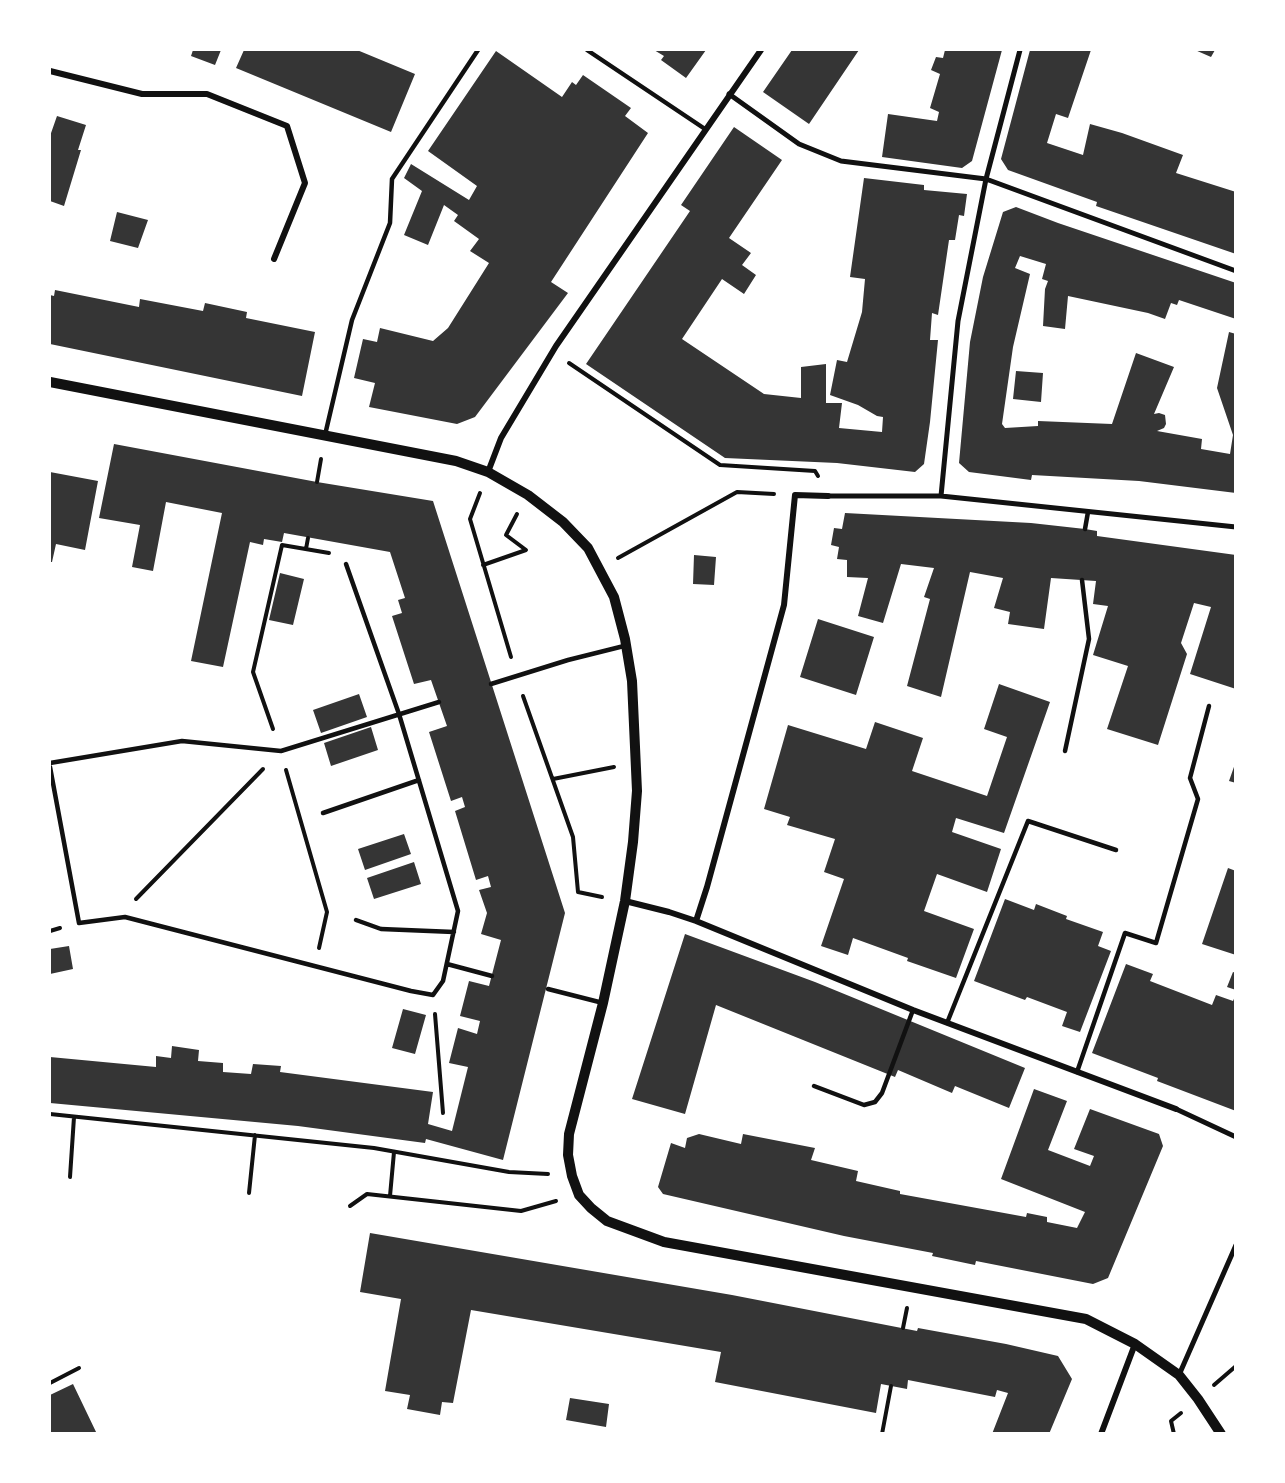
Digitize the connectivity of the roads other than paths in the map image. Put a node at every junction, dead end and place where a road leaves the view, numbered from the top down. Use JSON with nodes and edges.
{"nodes":[{"id":1,"x":478,"y":50,"type":"edge"},
{"id":2,"x":587,"y":50,"type":"edge"},
{"id":3,"x":761,"y":50,"type":"edge"},
{"id":4,"x":1020,"y":50,"type":"edge"},
{"id":5,"x":50,"y":71,"type":"edge"},
{"id":6,"x":729,"y":94,"type":"junction"},
{"id":7,"x":705,"y":129,"type":"junction"},
{"id":8,"x":986,"y":179,"type":"junction"},
{"id":9,"x":274,"y":259,"type":"dead end"},
{"id":10,"x":1236,"y":271,"type":"edge"},
{"id":11,"x":50,"y":382,"type":"edge"},
{"id":12,"x":325,"y":435,"type":"junction"},
{"id":13,"x":488,"y":472,"type":"junction"},
{"id":14,"x":828,"y":496,"type":"joint"},
{"id":15,"x":941,"y":496,"type":"junction"},
{"id":16,"x":1088,"y":512,"type":"junction"},
{"id":17,"x":1236,"y":527,"type":"edge"},
{"id":18,"x":1085,"y":529,"type":"dead end"},
{"id":19,"x":346,"y":564,"type":"dead end"},
{"id":20,"x":1082,"y":580,"type":"dead end"},
{"id":21,"x":626,"y":645,"type":"junction"},
{"id":22,"x":491,"y":684,"type":"dead end"},
{"id":23,"x":439,"y":702,"type":"dead end"},
{"id":24,"x":1209,"y":706,"type":"dead end"},
{"id":25,"x":399,"y":714,"type":"junction"},
{"id":26,"x":1065,"y":752,"type":"dead end"},
{"id":27,"x":50,"y":765,"type":"edge"},
{"id":28,"x":419,"y":780,"type":"junction"},
{"id":29,"x":323,"y":813,"type":"dead end"},
{"id":30,"x":1116,"y":850,"type":"dead end"},
{"id":31,"x":625,"y":901,"type":"junction"},
{"id":32,"x":356,"y":920,"type":"dead end"},
{"id":33,"x":696,"y":921,"type":"junction"},
{"id":34,"x":454,"y":932,"type":"junction"},
{"id":35,"x":447,"y":964,"type":"junction"},
{"id":36,"x":492,"y":976,"type":"dead end"},
{"id":37,"x":548,"y":989,"type":"dead end"},
{"id":38,"x":603,"y":1003,"type":"junction"},
{"id":39,"x":913,"y":1010,"type":"junction"},
{"id":40,"x":947,"y":1023,"type":"junction"},
{"id":41,"x":1077,"y":1072,"type":"junction"},
{"id":42,"x":814,"y":1086,"type":"dead end"},
{"id":43,"x":1176,"y":1108,"type":"joint"},
{"id":44,"x":1236,"y":1137,"type":"edge"},
{"id":45,"x":1236,"y":1245,"type":"edge"},
{"id":46,"x":1134,"y":1344,"type":"junction"},
{"id":47,"x":1179,"y":1376,"type":"junction"},
{"id":48,"x":1101,"y":1434,"type":"edge"},
{"id":49,"x":1221,"y":1434,"type":"edge"}],
"edges":[{"from":1,"to":12,"type":"lane"},
{"from":2,"to":7,"type":"lane"},
{"from":3,"to":6,"type":"street"},
{"from":4,"to":8,"type":"street"},
{"from":5,"to":9,"type":"street"},
{"from":6,"to":7,"type":"street"},
{"from":6,"to":8,"type":"street"},
{"from":7,"to":13,"type":"street"},
{"from":8,"to":10,"type":"street"},
{"from":8,"to":15,"type":"street"},
{"from":11,"to":12,"type":"street"},
{"from":12,"to":13,"type":"street"},
{"from":13,"to":21,"type":"street"},
{"from":14,"to":15,"type":"street"},
{"from":14,"to":33,"type":"street"},
{"from":15,"to":16,"type":"street"},
{"from":16,"to":17,"type":"street"},
{"from":16,"to":18,"type":"lane"},
{"from":19,"to":25,"type":"lane"},
{"from":20,"to":26,"type":"lane"},
{"from":21,"to":22,"type":"lane"},
{"from":21,"to":31,"type":"street"},
{"from":23,"to":25,"type":"lane"},
{"from":24,"to":41,"type":"lane"},
{"from":25,"to":27,"type":"lane"},
{"from":25,"to":28,"type":"lane"},
{"from":27,"to":35,"type":"lane"},
{"from":28,"to":29,"type":"lane"},
{"from":28,"to":34,"type":"lane"},
{"from":30,"to":40,"type":"lane"},
{"from":31,"to":33,"type":"street"},
{"from":31,"to":38,"type":"street"},
{"from":32,"to":34,"type":"lane"},
{"from":33,"to":39,"type":"street"},
{"from":34,"to":35,"type":"lane"},
{"from":35,"to":36,"type":"lane"},
{"from":37,"to":38,"type":"lane"},
{"from":38,"to":46,"type":"street"},
{"from":39,"to":40,"type":"street"},
{"from":39,"to":42,"type":"lane"},
{"from":40,"to":41,"type":"street"},
{"from":41,"to":43,"type":"street"},
{"from":43,"to":44,"type":"street"},
{"from":45,"to":47,"type":"street"},
{"from":46,"to":47,"type":"street"},
{"from":46,"to":48,"type":"street"},
{"from":47,"to":49,"type":"street"}]}
